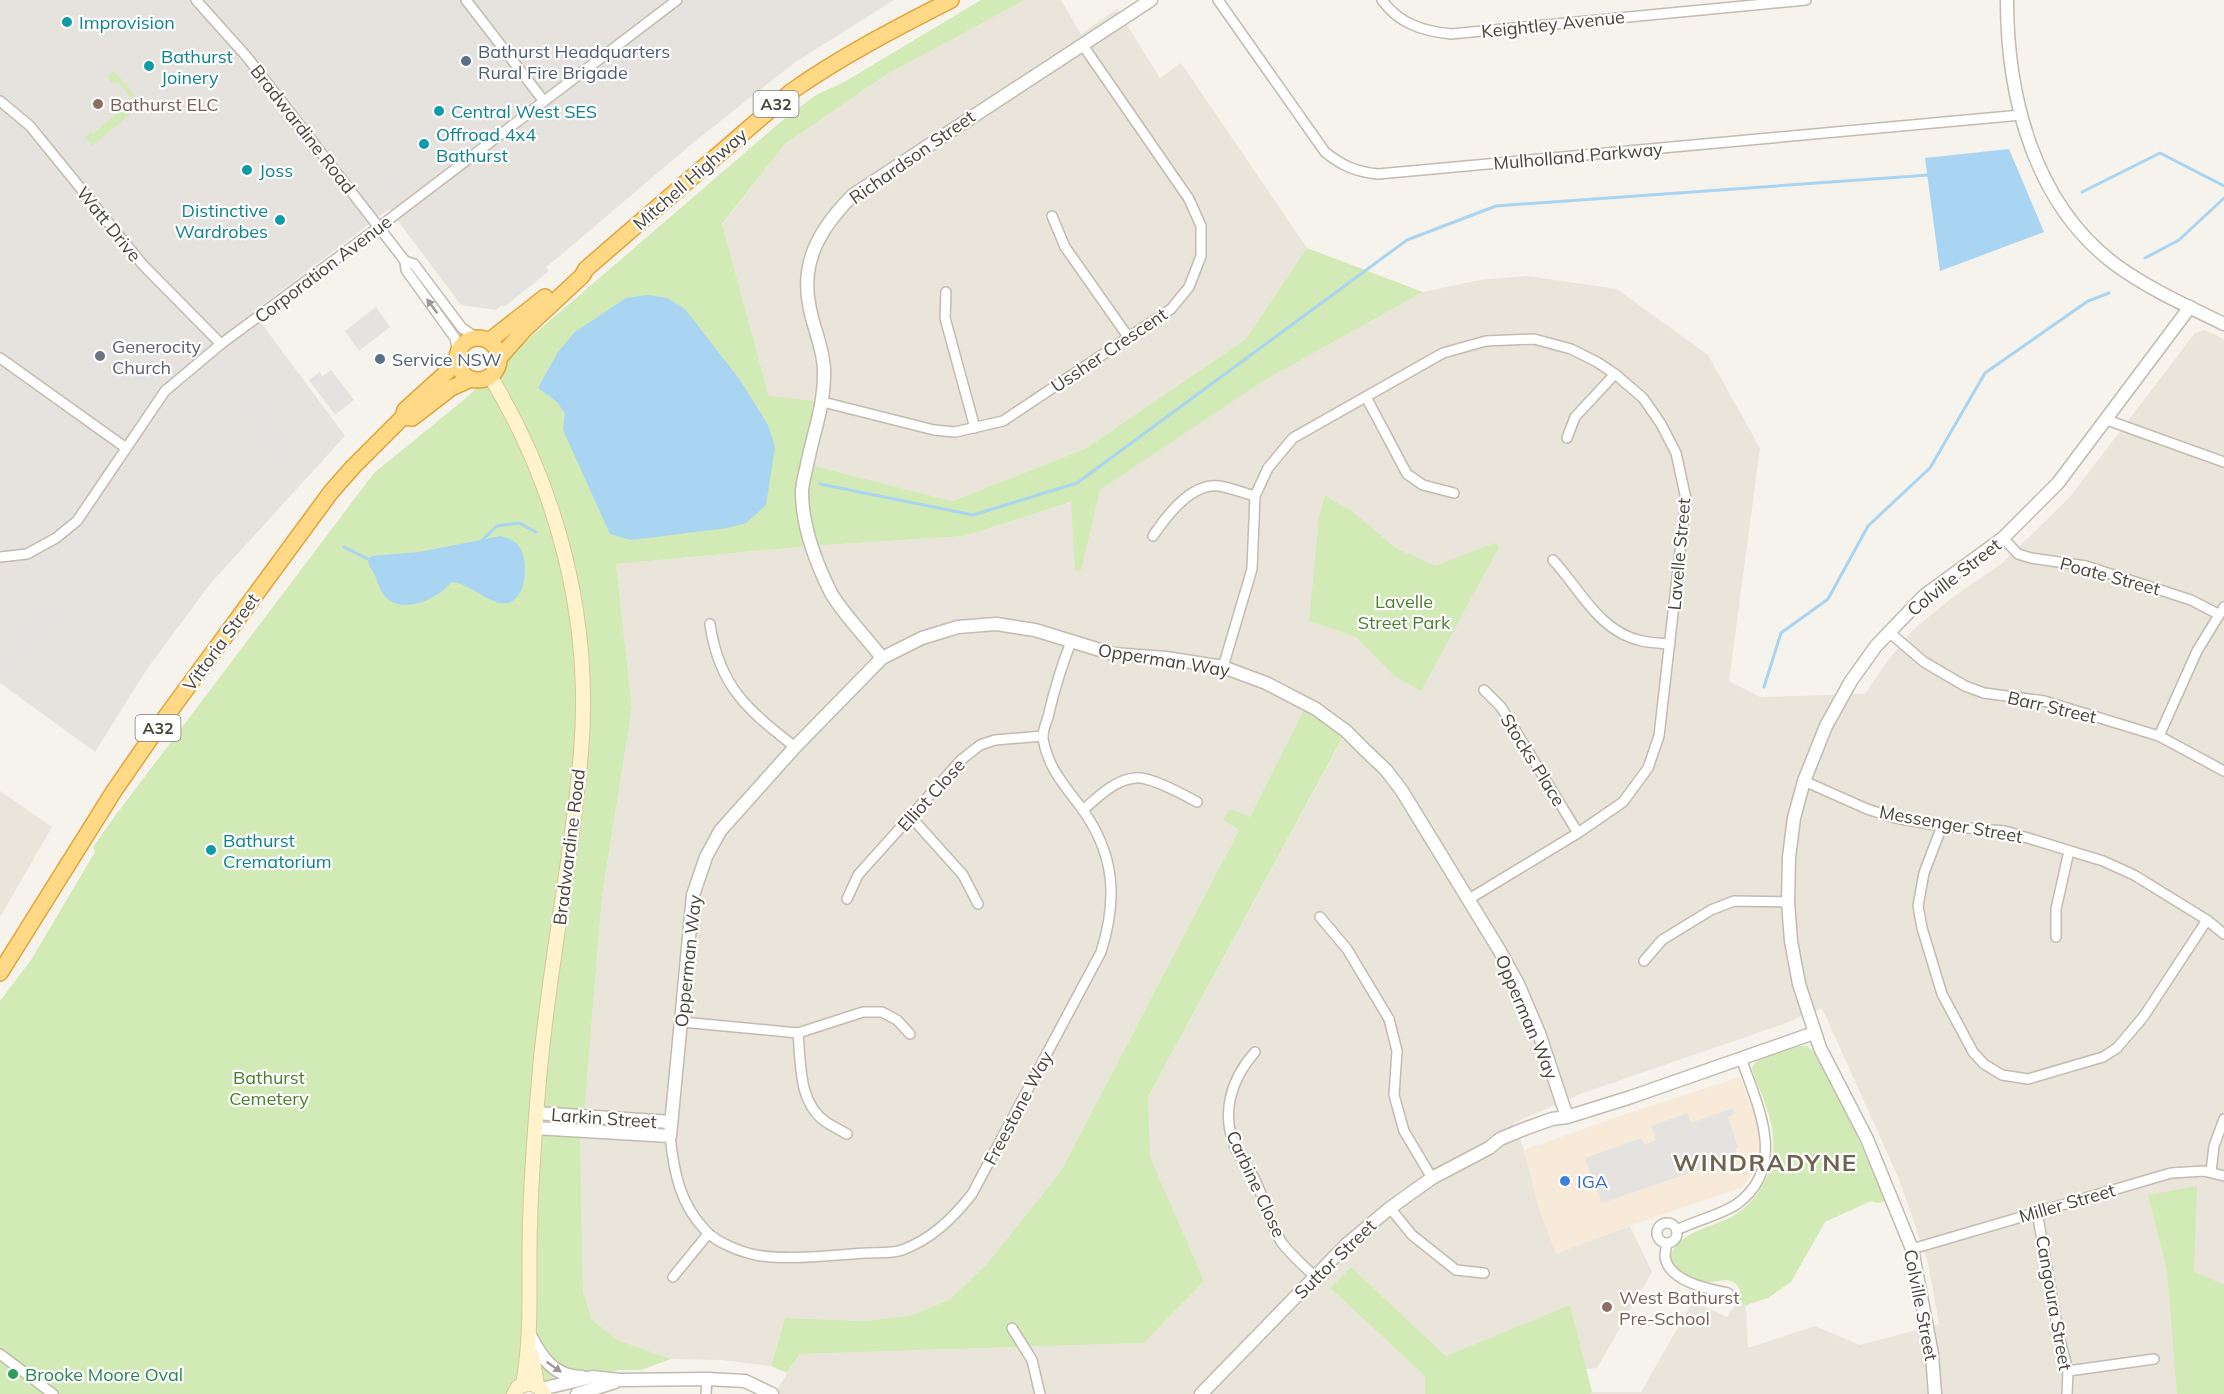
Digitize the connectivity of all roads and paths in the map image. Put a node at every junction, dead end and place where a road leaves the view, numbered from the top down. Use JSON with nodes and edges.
{"nodes":[{"id":1,"x":196,"y":0,"type":"edge"},
{"id":2,"x":466,"y":0,"type":"edge"},
{"id":3,"x":677,"y":0,"type":"edge"},
{"id":4,"x":951,"y":0,"type":"edge"},
{"id":5,"x":1151,"y":0,"type":"edge"},
{"id":6,"x":1218,"y":0,"type":"edge"},
{"id":7,"x":1382,"y":0,"type":"edge"},
{"id":8,"x":1806,"y":0,"type":"edge"},
{"id":9,"x":2007,"y":0,"type":"edge"},
{"id":10,"x":1082,"y":44,"type":"junction"},
{"id":11,"x":543,"y":100,"type":"junction"},
{"id":12,"x":0,"y":101,"type":"edge"},
{"id":13,"x":2021,"y":115,"type":"junction"},
{"id":14,"x":1052,"y":216,"type":"dead end"},
{"id":15,"x":379,"y":227,"type":"junction"},
{"id":16,"x":405,"y":261,"type":"junction"},
{"id":17,"x":586,"y":269,"type":"junction"},
{"id":18,"x":946,"y":292,"type":"dead end"},
{"id":19,"x":2190,"y":307,"type":"junction"},
{"id":20,"x":2224,"y":324,"type":"edge"},
{"id":21,"x":1129,"y":338,"type":"junction"},
{"id":22,"x":483,"y":339,"type":"junction"},
{"id":23,"x":221,"y":344,"type":"junction"},
{"id":24,"x":457,"y":356,"type":"junction"},
{"id":25,"x":0,"y":358,"type":"edge"},
{"id":26,"x":499,"y":358,"type":"junction"},
{"id":27,"x":1615,"y":374,"type":"junction"},
{"id":28,"x":490,"y":376,"type":"junction"},
{"id":29,"x":471,"y":379,"type":"junction"},
{"id":30,"x":1366,"y":398,"type":"junction"},
{"id":31,"x":824,"y":402,"type":"junction"},
{"id":32,"x":403,"y":417,"type":"junction"},
{"id":33,"x":2107,"y":420,"type":"junction"},
{"id":34,"x":975,"y":428,"type":"junction"},
{"id":35,"x":1567,"y":438,"type":"dead end"},
{"id":36,"x":126,"y":448,"type":"junction"},
{"id":37,"x":2224,"y":462,"type":"edge"},
{"id":38,"x":1454,"y":493,"type":"dead end"},
{"id":39,"x":1256,"y":496,"type":"junction"},
{"id":40,"x":1154,"y":536,"type":"dead end"},
{"id":41,"x":2003,"y":538,"type":"junction"},
{"id":42,"x":0,"y":557,"type":"edge"},
{"id":43,"x":1553,"y":560,"type":"dead end"},
{"id":44,"x":2221,"y":611,"type":"edge"},
{"id":45,"x":710,"y":624,"type":"dead end"},
{"id":46,"x":1889,"y":632,"type":"junction"},
{"id":47,"x":1071,"y":642,"type":"junction"},
{"id":48,"x":1670,"y":644,"type":"junction"},
{"id":49,"x":882,"y":658,"type":"junction"},
{"id":50,"x":1223,"y":667,"type":"junction"},
{"id":51,"x":1484,"y":690,"type":"dead end"},
{"id":52,"x":1043,"y":736,"type":"junction"},
{"id":53,"x":2159,"y":736,"type":"junction"},
{"id":54,"x":795,"y":747,"type":"junction"},
{"id":55,"x":2224,"y":771,"type":"edge"},
{"id":56,"x":1804,"y":781,"type":"junction"},
{"id":57,"x":1197,"y":802,"type":"dead end"},
{"id":58,"x":1083,"y":810,"type":"junction"},
{"id":59,"x":911,"y":817,"type":"junction"},
{"id":60,"x":1942,"y":826,"type":"junction"},
{"id":61,"x":1578,"y":833,"type":"junction"},
{"id":62,"x":2069,"y":851,"type":"junction"},
{"id":63,"x":847,"y":899,"type":"dead end"},
{"id":64,"x":1469,"y":900,"type":"junction"},
{"id":65,"x":1788,"y":902,"type":"junction"},
{"id":66,"x":978,"y":904,"type":"dead end"},
{"id":67,"x":1320,"y":917,"type":"dead end"},
{"id":68,"x":2207,"y":920,"type":"junction"},
{"id":69,"x":2224,"y":934,"type":"edge"},
{"id":70,"x":2056,"y":937,"type":"dead end"},
{"id":71,"x":1644,"y":961,"type":"dead end"},
{"id":72,"x":0,"y":973,"type":"edge"},
{"id":73,"x":682,"y":1022,"type":"junction"},
{"id":74,"x":798,"y":1033,"type":"junction"},
{"id":75,"x":1814,"y":1033,"type":"junction"},
{"id":76,"x":910,"y":1034,"type":"dead end"},
{"id":77,"x":1255,"y":1052,"type":"dead end"},
{"id":78,"x":1741,"y":1058,"type":"junction"},
{"id":79,"x":536,"y":1113,"type":"junction"},
{"id":80,"x":1567,"y":1118,"type":"junction"},
{"id":81,"x":2224,"y":1119,"type":"edge"},
{"id":82,"x":671,"y":1122,"type":"junction"},
{"id":83,"x":535,"y":1128,"type":"junction"},
{"id":84,"x":847,"y":1134,"type":"dead end"},
{"id":85,"x":670,"y":1136,"type":"junction"},
{"id":86,"x":2211,"y":1172,"type":"junction"},
{"id":87,"x":2224,"y":1176,"type":"edge"},
{"id":88,"x":1432,"y":1178,"type":"junction"},
{"id":89,"x":1390,"y":1208,"type":"junction"},
{"id":90,"x":2037,"y":1212,"type":"junction"},
{"id":91,"x":1677,"y":1230,"type":"junction"},
{"id":92,"x":708,"y":1234,"type":"junction"},
{"id":93,"x":1667,"y":1243,"type":"junction"},
{"id":94,"x":1912,"y":1249,"type":"junction"},
{"id":95,"x":1484,"y":1273,"type":"dead end"},
{"id":96,"x":1314,"y":1276,"type":"junction"},
{"id":97,"x":673,"y":1277,"type":"dead end"},
{"id":98,"x":1728,"y":1293,"type":"dead end"},
{"id":99,"x":1012,"y":1328,"type":"dead end"},
{"id":100,"x":530,"y":1335,"type":"junction"},
{"id":101,"x":0,"y":1354,"type":"edge"},
{"id":102,"x":2154,"y":1359,"type":"dead end"},
{"id":103,"x":2068,"y":1371,"type":"junction"},
{"id":104,"x":592,"y":1377,"type":"junction"},
{"id":105,"x":707,"y":1379,"type":"junction"},
{"id":106,"x":619,"y":1380,"type":"junction"},
{"id":107,"x":532,"y":1389,"type":"edge"},
{"id":108,"x":53,"y":1394,"type":"edge"},
{"id":109,"x":577,"y":1394,"type":"edge"},
{"id":110,"x":706,"y":1394,"type":"edge"},
{"id":111,"x":772,"y":1394,"type":"edge"},
{"id":112,"x":1040,"y":1394,"type":"edge"},
{"id":113,"x":1201,"y":1394,"type":"edge"},
{"id":114,"x":1935,"y":1394,"type":"edge"},
{"id":115,"x":2067,"y":1394,"type":"edge"}],
"edges":[{"from":1,"to":15,"type":"street","name":"Bradwardine Road"},
{"from":2,"to":11,"type":"street"},
{"from":3,"to":11,"type":"street","name":"Corporation Avenue"},
{"from":4,"to":17,"type":"highway","name":"Mitchell Highway","number":"A32"},
{"from":5,"to":10,"type":"street","name":"Richardson Street"},
{"from":6,"to":13,"type":"street","name":"Mulholland Parkway"},
{"from":7,"to":8,"type":"street","name":"Keightley Avenue"},
{"from":9,"to":13,"type":"street"},
{"from":10,"to":21,"type":"street","name":"Ussher Crescent"},
{"from":10,"to":31,"type":"street","name":"Richardson Street"},
{"from":11,"to":15,"type":"street","name":"Corporation Avenue"},
{"from":12,"to":23,"type":"street","name":"Watt Drive"},
{"from":13,"to":19,"type":"street"},
{"from":14,"to":21,"type":"street"},
{"from":15,"to":16,"type":"street","name":"Bradwardine Road"},
{"from":15,"to":23,"type":"street","name":"Corporation Avenue"},
{"from":16,"to":22,"type":"street","name":"Bradwardine Road"},
{"from":24,"to":16,"type":"street","name":"Bradwardine Road","one_way":true},
{"from":17,"to":22,"type":"highway","name":"Mitchell Highway","number":"A32"},
{"from":17,"to":26,"type":"highway","name":"Mitchell Highway","number":"A32"},
{"from":18,"to":34,"type":"street"},
{"from":19,"to":20,"type":"street"},
{"from":19,"to":33,"type":"street","name":"Colville Street"},
{"from":21,"to":34,"type":"street","name":"Ussher Crescent"},
{"from":22,"to":24,"type":"highway","number":"A32"},
{"from":22,"to":26,"type":"highway"},
{"from":23,"to":36,"type":"street","name":"Corporation Avenue"},
{"from":24,"to":29,"type":"highway"},
{"from":24,"to":32,"type":"highway","name":"Vittoria Street","number":"A32"},
{"from":25,"to":36,"type":"street"},
{"from":26,"to":28,"type":"highway","number":"A32"},
{"from":27,"to":30,"type":"street","name":"Lavelle Street"},
{"from":27,"to":35,"type":"street"},
{"from":27,"to":48,"type":"street","name":"Lavelle Street"},
{"from":28,"to":29,"type":"highway","number":"A32"},
{"from":28,"to":79,"type":"main road","name":"Bradwardine Road"},
{"from":29,"to":32,"type":"highway","name":"Vittoria Street","number":"A32"},
{"from":30,"to":38,"type":"street"},
{"from":30,"to":39,"type":"street","name":"Lavelle Street"},
{"from":31,"to":34,"type":"street","name":"Ussher Crescent"},
{"from":31,"to":49,"type":"street","name":"Richardson Street"},
{"from":32,"to":72,"type":"highway","name":"Vittoria Street","number":"A32"},
{"from":33,"to":37,"type":"street"},
{"from":33,"to":41,"type":"street","name":"Colville Street"},
{"from":36,"to":42,"type":"street","name":"Corporation Avenue"},
{"from":39,"to":40,"type":"street"},
{"from":39,"to":50,"type":"street","name":"Lavelle Street"},
{"from":41,"to":44,"type":"street","name":"Poate Street"},
{"from":41,"to":46,"type":"street","name":"Colville Street"},
{"from":43,"to":48,"type":"street"},
{"from":44,"to":53,"type":"street"},
{"from":45,"to":54,"type":"street"},
{"from":46,"to":53,"type":"street","name":"Barr Street"},
{"from":46,"to":56,"type":"street","name":"Colville Street"},
{"from":47,"to":49,"type":"street","name":"Opperman Way"},
{"from":47,"to":50,"type":"street","name":"Opperman Way"},
{"from":47,"to":52,"type":"street","name":"Freestone Way"},
{"from":48,"to":61,"type":"street","name":"Lavelle Street"},
{"from":49,"to":54,"type":"street","name":"Opperman Way"},
{"from":50,"to":64,"type":"street","name":"Opperman Way"},
{"from":51,"to":61,"type":"street","name":"Stocks Place"},
{"from":52,"to":58,"type":"street","name":"Freestone Way"},
{"from":52,"to":59,"type":"street","name":"Elliot Close"},
{"from":53,"to":55,"type":"street","name":"Barr Street"},
{"from":54,"to":73,"type":"street","name":"Opperman Way"},
{"from":56,"to":60,"type":"street","name":"Messenger Street"},
{"from":56,"to":65,"type":"street","name":"Colville Street"},
{"from":57,"to":58,"type":"street"},
{"from":58,"to":92,"type":"street","name":"Freestone Way"},
{"from":59,"to":63,"type":"street","name":"Elliot Close"},
{"from":59,"to":66,"type":"street"},
{"from":60,"to":62,"type":"street","name":"Messenger Street"},
{"from":60,"to":68,"type":"street"},
{"from":61,"to":64,"type":"street","name":"Lavelle Street"},
{"from":62,"to":68,"type":"street","name":"Messenger Street"},
{"from":62,"to":70,"type":"street"},
{"from":64,"to":80,"type":"street","name":"Opperman Way"},
{"from":65,"to":71,"type":"street"},
{"from":65,"to":75,"type":"street","name":"Colville Street"},
{"from":67,"to":88,"type":"street"},
{"from":68,"to":69,"type":"street","name":"Messenger Street"},
{"from":73,"to":74,"type":"street"},
{"from":73,"to":82,"type":"street","name":"Opperman Way"},
{"from":74,"to":76,"type":"street"},
{"from":74,"to":84,"type":"street"},
{"from":75,"to":78,"type":"street","name":"Suttor Street"},
{"from":75,"to":94,"type":"street","name":"Colville Street"},
{"from":77,"to":96,"type":"street","name":"Carbine Close"},
{"from":78,"to":80,"type":"street","name":"Suttor Street"},
{"from":78,"to":91,"type":"street"},
{"from":79,"to":82,"type":"street","name":"Larkin Street"},
{"from":79,"to":83,"type":"main road","name":"Bradwardine Road"},
{"from":80,"to":88,"type":"street","name":"Suttor Street"},
{"from":81,"to":86,"type":"street"},
{"from":82,"to":85,"type":"street","name":"Freestone Way"},
{"from":83,"to":85,"type":"street","name":"Larkin Street"},
{"from":83,"to":100,"type":"main road","name":"Bradwardine Road"},
{"from":85,"to":92,"type":"street","name":"Freestone Way"},
{"from":86,"to":87,"type":"street","name":"Miller Street"},
{"from":86,"to":90,"type":"street","name":"Miller Street"},
{"from":88,"to":89,"type":"street","name":"Suttor Street"},
{"from":89,"to":95,"type":"street"},
{"from":89,"to":96,"type":"street","name":"Suttor Street"},
{"from":90,"to":94,"type":"street","name":"Miller Street"},
{"from":90,"to":103,"type":"street","name":"Cangoura Street"},
{"from":91,"to":93,"type":"street"},
{"from":91,"to":93,"type":"street"},
{"from":92,"to":97,"type":"street"},
{"from":93,"to":98,"type":"street"},
{"from":94,"to":114,"type":"street","name":"Colville Street"},
{"from":96,"to":113,"type":"street","name":"Suttor Street"},
{"from":99,"to":112,"type":"street"},
{"from":100,"to":104,"type":"street","one_way":true},
{"from":100,"to":107,"type":"main road","name":"Bradwardine Road"},
{"from":101,"to":108,"type":"street"},
{"from":102,"to":103,"type":"street"},
{"from":103,"to":115,"type":"street","name":"Cangoura Street"},
{"from":104,"to":106,"type":"street"},
{"from":104,"to":107,"type":"street"},
{"from":105,"to":106,"type":"street"},
{"from":105,"to":110,"type":"street"},
{"from":105,"to":111,"type":"street"},
{"from":106,"to":109,"type":"street"}]}
